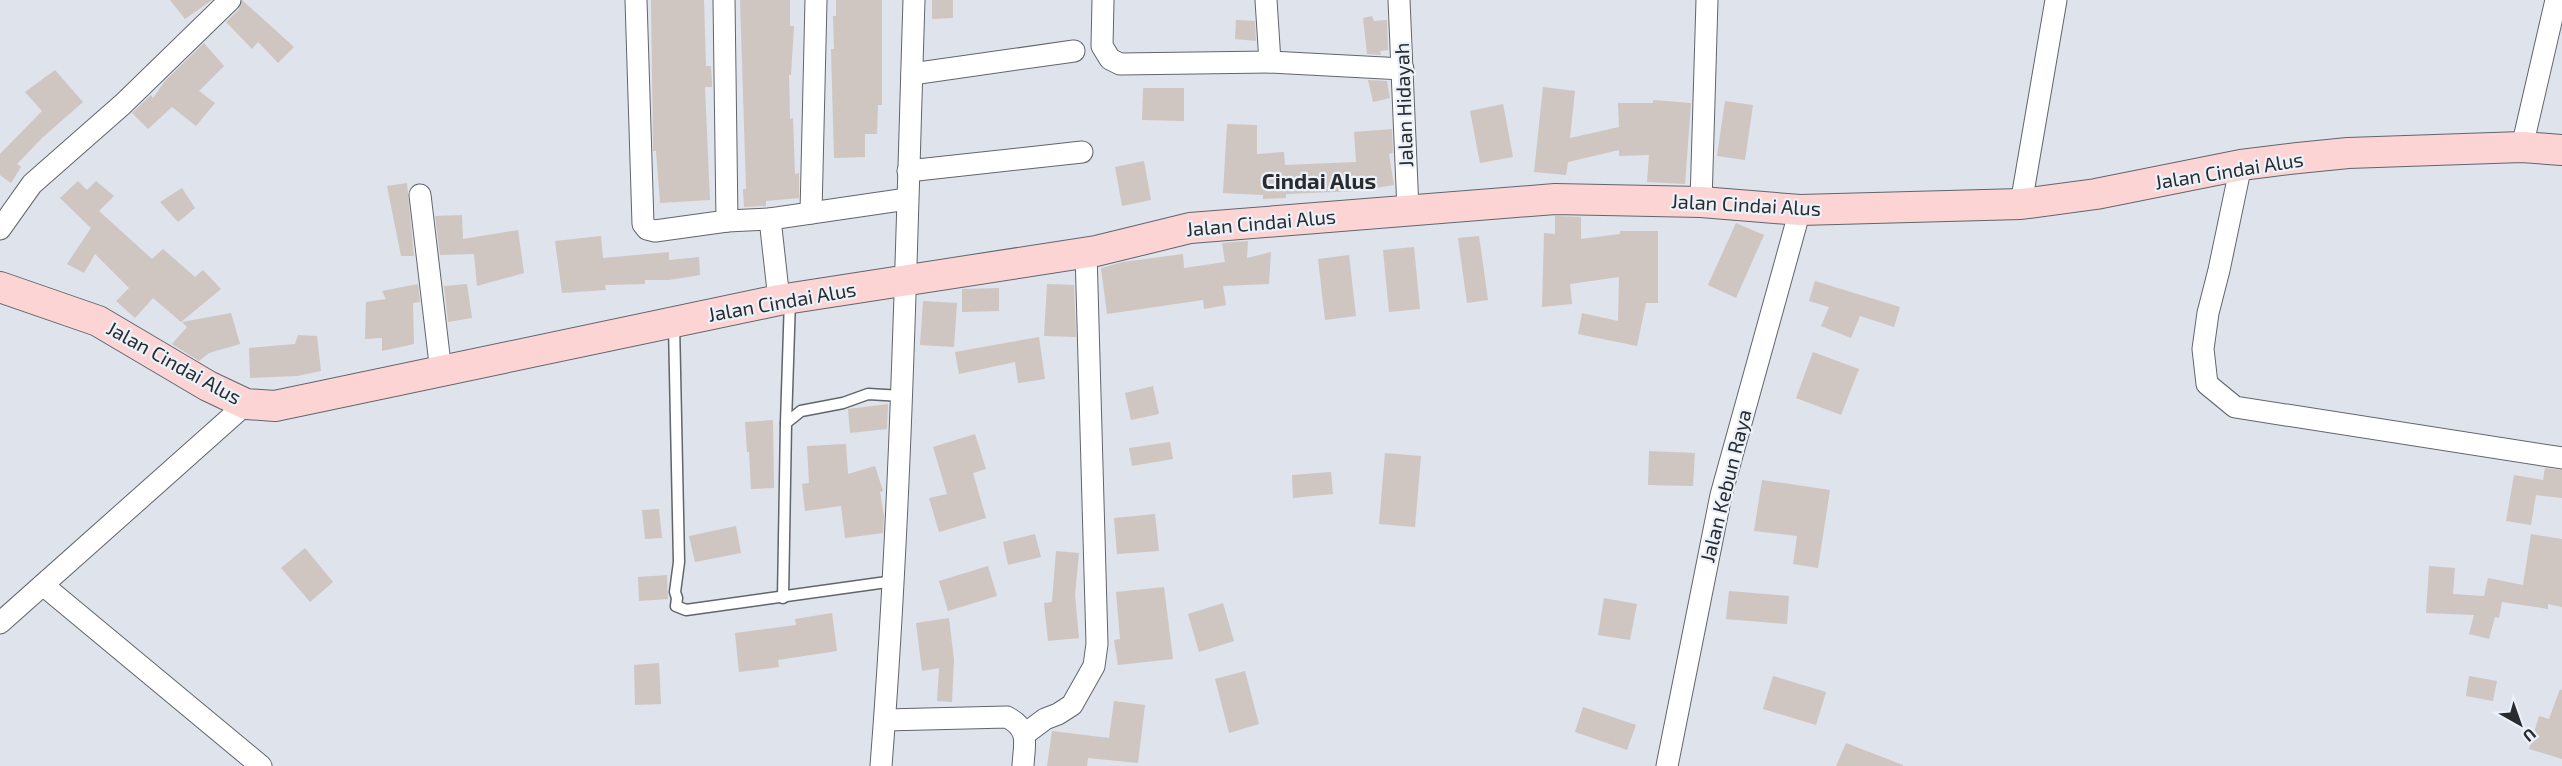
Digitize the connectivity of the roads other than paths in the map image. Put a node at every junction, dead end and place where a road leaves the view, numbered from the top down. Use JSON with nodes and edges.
{"nodes":[{"id":1,"x":230,"y":0,"type":"edge"},
{"id":2,"x":636,"y":0,"type":"edge"},
{"id":3,"x":724,"y":0,"type":"edge"},
{"id":4,"x":816,"y":0,"type":"edge"},
{"id":5,"x":914,"y":0,"type":"edge"},
{"id":6,"x":1103,"y":0,"type":"edge"},
{"id":7,"x":1266,"y":0,"type":"edge"},
{"id":8,"x":1399,"y":0,"type":"edge"},
{"id":9,"x":1707,"y":0,"type":"edge"},
{"id":10,"x":2056,"y":0,"type":"edge"},
{"id":11,"x":2556,"y":0,"type":"edge"},
{"id":12,"x":1074,"y":51,"type":"dead end"},
{"id":13,"x":1270,"y":62,"type":"junction"},
{"id":14,"x":1402,"y":69,"type":"junction"},
{"id":15,"x":912,"y":74,"type":"junction"},
{"id":16,"x":2522,"y":147,"type":"junction"},
{"id":17,"x":2562,"y":150,"type":"edge"},
{"id":18,"x":1082,"y":152,"type":"dead end"},
{"id":19,"x":2241,"y":165,"type":"junction"},
{"id":20,"x":908,"y":171,"type":"junction"},
{"id":21,"x":420,"y":195,"type":"dead end"},
{"id":22,"x":908,"y":199,"type":"junction"},
{"id":23,"x":1701,"y":202,"type":"junction"},
{"id":24,"x":2021,"y":204,"type":"junction"},
{"id":25,"x":1408,"y":210,"type":"junction"},
{"id":26,"x":1800,"y":210,"type":"junction"},
{"id":27,"x":812,"y":213,"type":"junction"},
{"id":28,"x":770,"y":219,"type":"junction"},
{"id":29,"x":727,"y":221,"type":"junction"},
{"id":30,"x":0,"y":229,"type":"edge"},
{"id":31,"x":1086,"y":252,"type":"junction"},
{"id":32,"x":905,"y":281,"type":"junction"},
{"id":33,"x":0,"y":287,"type":"edge"},
{"id":34,"x":784,"y":299,"type":"junction"},
{"id":35,"x":674,"y":321,"type":"junction"},
{"id":36,"x":441,"y":372,"type":"junction"},
{"id":37,"x":902,"y":396,"type":"junction"},
{"id":38,"x":246,"y":404,"type":"junction"},
{"id":39,"x":786,"y":423,"type":"junction"},
{"id":40,"x":2562,"y":458,"type":"edge"},
{"id":41,"x":894,"y":580,"type":"junction"},
{"id":42,"x":43,"y":585,"type":"junction"},
{"id":43,"x":783,"y":598,"type":"junction"},
{"id":44,"x":0,"y":623,"type":"edge"},
{"id":45,"x":885,"y":720,"type":"junction"},
{"id":46,"x":1025,"y":734,"type":"junction"},
{"id":47,"x":261,"y":766,"type":"edge"},
{"id":48,"x":881,"y":766,"type":"edge"},
{"id":49,"x":1023,"y":766,"type":"edge"},
{"id":50,"x":1666,"y":766,"type":"edge"}],
"edges":[{"from":1,"to":30,"type":"street"},
{"from":2,"to":29,"type":"street"},
{"from":3,"to":29,"type":"street"},
{"from":4,"to":27,"type":"street"},
{"from":5,"to":15,"type":"street"},
{"from":6,"to":13,"type":"street"},
{"from":7,"to":13,"type":"street"},
{"from":8,"to":14,"type":"street","name":"Jalan Hidayah"},
{"from":9,"to":23,"type":"street"},
{"from":10,"to":24,"type":"street"},
{"from":11,"to":16,"type":"street"},
{"from":12,"to":15,"type":"street"},
{"from":13,"to":14,"type":"street"},
{"from":14,"to":25,"type":"street","name":"Jalan Hidayah"},
{"from":15,"to":20,"type":"street"},
{"from":16,"to":17,"type":"street","name":"Jalan Cindai Alus"},
{"from":16,"to":19,"type":"street","name":"Jalan Cindai Alus"},
{"from":18,"to":20,"type":"street"},
{"from":19,"to":24,"type":"street","name":"Jalan Cindai Alus"},
{"from":19,"to":40,"type":"street"},
{"from":20,"to":22,"type":"street"},
{"from":21,"to":36,"type":"street"},
{"from":22,"to":27,"type":"street"},
{"from":22,"to":32,"type":"street"},
{"from":23,"to":25,"type":"street","name":"Jalan Cindai Alus"},
{"from":23,"to":26,"type":"street","name":"Jalan Cindai Alus"},
{"from":24,"to":26,"type":"street","name":"Jalan Cindai Alus"},
{"from":25,"to":31,"type":"street","name":"Jalan Cindai Alus"},
{"from":26,"to":50,"type":"street","name":"Jalan Kebun Raya"},
{"from":27,"to":28,"type":"street"},
{"from":28,"to":29,"type":"street"},
{"from":28,"to":34,"type":"street"},
{"from":31,"to":32,"type":"street","name":"Jalan Cindai Alus"},
{"from":31,"to":46,"type":"street"},
{"from":32,"to":34,"type":"street","name":"Jalan Cindai Alus"},
{"from":32,"to":37,"type":"street"},
{"from":33,"to":38,"type":"street","name":"Jalan Cindai Alus"},
{"from":34,"to":35,"type":"street","name":"Jalan Cindai Alus"},
{"from":34,"to":39,"type":"lane"},
{"from":35,"to":36,"type":"street","name":"Jalan Cindai Alus"},
{"from":35,"to":43,"type":"lane"},
{"from":36,"to":38,"type":"street","name":"Jalan Cindai Alus"},
{"from":37,"to":39,"type":"lane"},
{"from":37,"to":41,"type":"street"},
{"from":38,"to":42,"type":"street"},
{"from":39,"to":43,"type":"lane"},
{"from":41,"to":43,"type":"lane"},
{"from":41,"to":45,"type":"street"},
{"from":42,"to":44,"type":"street"},
{"from":42,"to":47,"type":"street"},
{"from":45,"to":46,"type":"street"},
{"from":45,"to":48,"type":"street"},
{"from":46,"to":49,"type":"street"}]}
